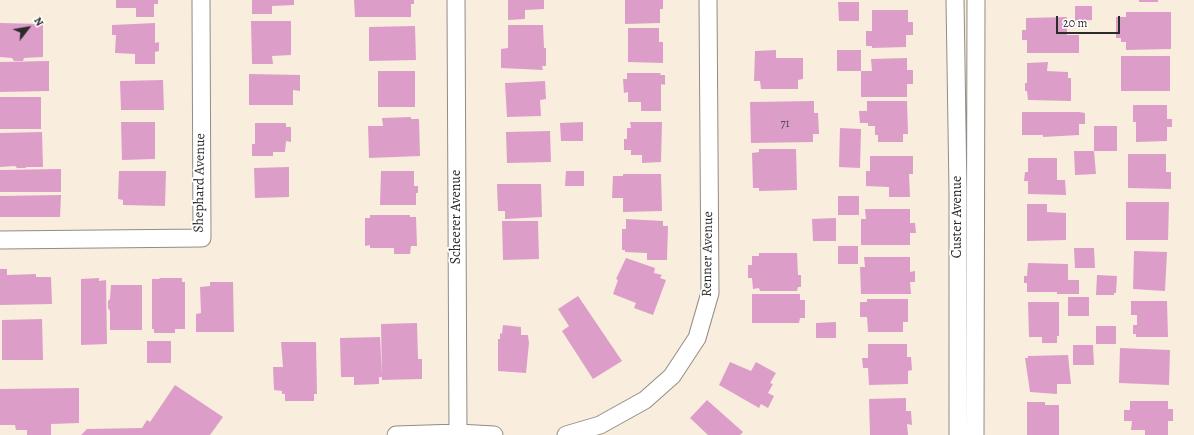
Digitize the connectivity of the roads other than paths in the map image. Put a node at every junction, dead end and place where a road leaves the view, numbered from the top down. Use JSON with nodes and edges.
{"nodes":[{"id":1,"x":202,"y":0,"type":"edge"},
{"id":2,"x":456,"y":0,"type":"edge"},
{"id":3,"x":708,"y":0,"type":"edge"},
{"id":4,"x":955,"y":0,"type":"edge"},
{"id":5,"x":976,"y":0,"type":"edge"},
{"id":6,"x":0,"y":240,"type":"edge"},
{"id":7,"x":458,"y":433,"type":"junction"},
{"id":8,"x":396,"y":435,"type":"edge"},
{"id":9,"x":494,"y":435,"type":"edge"},
{"id":10,"x":566,"y":435,"type":"edge"},
{"id":11,"x":958,"y":435,"type":"edge"},
{"id":12,"x":976,"y":435,"type":"edge"}],
"edges":[{"from":1,"to":6,"type":"street","name":"Shephard Avenue"},
{"from":2,"to":7,"type":"street","name":"Scheerer Avenue"},
{"from":3,"to":10,"type":"street","name":"Renner Avenue"},
{"from":4,"to":11,"type":"street","name":"Custer Avenue"},
{"from":5,"to":12,"type":"street","name":"Custer Avenue"},
{"from":7,"to":8,"type":"street"},
{"from":7,"to":9,"type":"street"}]}
